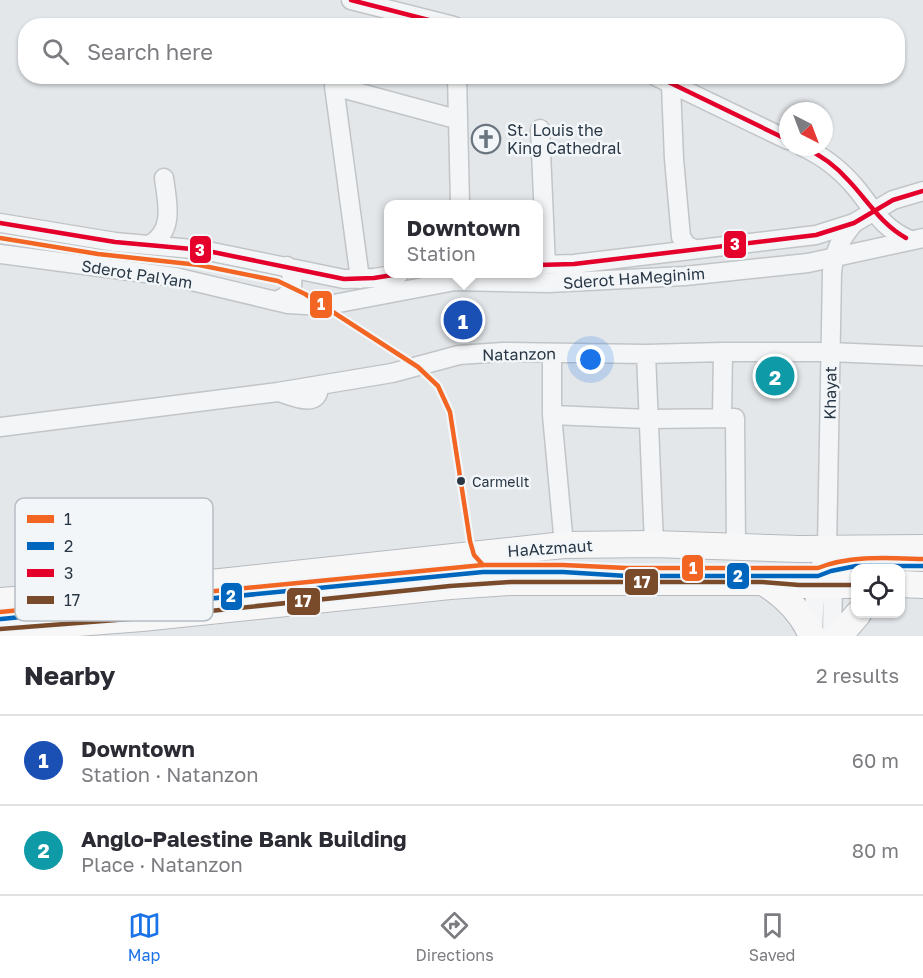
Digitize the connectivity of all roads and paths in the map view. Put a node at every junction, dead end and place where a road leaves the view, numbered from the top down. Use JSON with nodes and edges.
{"nodes":[{"id":1,"x":351,"y":0,"type":"edge"},
{"id":2,"x":422,"y":18,"type":"edge"},
{"id":3,"x":457,"y":84,"type":"edge"},
{"id":4,"x":668,"y":84,"type":"edge"},
{"id":5,"x":671,"y":86,"type":"junction"},
{"id":6,"x":456,"y":119,"type":"junction"},
{"id":7,"x":540,"y":129,"type":"dead end"},
{"id":8,"x":779,"y":136,"type":"edge"},
{"id":9,"x":822,"y":156,"type":"edge"},
{"id":10,"x":164,"y":178,"type":"dead end"},
{"id":11,"x":923,"y":192,"type":"edge"},
{"id":12,"x":459,"y":200,"type":"edge"},
{"id":13,"x":541,"y":200,"type":"edge"},
{"id":14,"x":872,"y":210,"type":"junction"},
{"id":15,"x":168,"y":211,"type":"junction"},
{"id":16,"x":854,"y":223,"type":"junction"},
{"id":17,"x":0,"y":224,"type":"edge"},
{"id":18,"x":916,"y":239,"type":"edge"},
{"id":19,"x":151,"y":244,"type":"junction"},
{"id":20,"x":695,"y":249,"type":"junction"},
{"id":21,"x":203,"y":250,"type":"junction"},
{"id":22,"x":0,"y":254,"type":"edge"},
{"id":23,"x":834,"y":258,"type":"junction"},
{"id":24,"x":543,"y":265,"type":"edge"},
{"id":25,"x":287,"y":266,"type":"junction"},
{"id":26,"x":384,"y":275,"type":"edge"},
{"id":27,"x":360,"y":279,"type":"junction"},
{"id":28,"x":274,"y":301,"type":"junction"},
{"id":29,"x":723,"y":351,"type":"junction"},
{"id":30,"x":831,"y":352,"type":"junction"},
{"id":31,"x":552,"y":353,"type":"junction"},
{"id":32,"x":646,"y":354,"type":"junction"},
{"id":33,"x":923,"y":356,"type":"edge"},
{"id":34,"x":552,"y":415,"type":"junction"},
{"id":35,"x":722,"y":417,"type":"junction"},
{"id":36,"x":648,"y":419,"type":"junction"},
{"id":37,"x":0,"y":428,"type":"edge"},
{"id":38,"x":654,"y":544,"type":"junction"},
{"id":39,"x":564,"y":545,"type":"junction"},
{"id":40,"x":736,"y":548,"type":"junction"},
{"id":41,"x":923,"y":548,"type":"edge"},
{"id":42,"x":830,"y":574,"type":"edge"},
{"id":43,"x":762,"y":582,"type":"junction"},
{"id":44,"x":213,"y":583,"type":"edge"},
{"id":45,"x":15,"y":600,"type":"edge"},
{"id":46,"x":0,"y":601,"type":"edge"},
{"id":47,"x":213,"y":610,"type":"edge"},
{"id":48,"x":855,"y":618,"type":"edge"},
{"id":49,"x":116,"y":621,"type":"edge"},
{"id":50,"x":0,"y":629,"type":"edge"},
{"id":51,"x":41,"y":631,"type":"edge"},
{"id":52,"x":812,"y":636,"type":"edge"},
{"id":53,"x":832,"y":636,"type":"edge"},
{"id":54,"x":839,"y":636,"type":"edge"}],
"edges":[{"from":1,"to":2,"type":"street"},
{"from":3,"to":6,"type":"street"},
{"from":4,"to":5,"type":"street"},
{"from":5,"to":8,"type":"street"},
{"from":5,"to":20,"type":"street"},
{"from":6,"to":12,"type":"street"},
{"from":6,"to":27,"type":"street"},
{"from":7,"to":13,"type":"street"},
{"from":9,"to":14,"type":"street"},
{"from":10,"to":15,"type":"street"},
{"from":11,"to":14,"type":"street","name":"Sderot HaMeginim"},
{"from":14,"to":16,"type":"street","name":"Sderot HaMeginim"},
{"from":14,"to":18,"type":"street"},
{"from":15,"to":19,"type":"street"},
{"from":15,"to":21,"type":"street"},
{"from":16,"to":20,"type":"street","name":"Sderot HaMeginim"},
{"from":16,"to":23,"type":"street","name":"Khayat"},
{"from":17,"to":19,"type":"street","name":"Sderot PalYam"},
{"from":18,"to":23,"type":"street","name":"Sderot HaMeginim"},
{"from":19,"to":21,"type":"street","name":"Sderot PalYam"},
{"from":20,"to":24,"type":"street","name":"Sderot HaMeginim"},
{"from":21,"to":25,"type":"street","name":"Sderot PalYam"},
{"from":22,"to":28,"type":"street","name":"Sderot PalYam"},
{"from":23,"to":28,"type":"street","name":"Sderot HaMeginim"},
{"from":23,"to":30,"type":"street","name":"Khayat"},
{"from":25,"to":27,"type":"street"},
{"from":25,"to":28,"type":"street"},
{"from":26,"to":27,"type":"street"},
{"from":29,"to":30,"type":"street","name":"Natanzon"},
{"from":29,"to":32,"type":"street","name":"Natanzon"},
{"from":29,"to":35,"type":"street"},
{"from":30,"to":33,"type":"street","name":"Natanzon"},
{"from":30,"to":42,"type":"street","name":"Khayat"},
{"from":31,"to":32,"type":"street","name":"Natanzon"},
{"from":31,"to":34,"type":"street"},
{"from":31,"to":37,"type":"street","name":"Natanzon"},
{"from":32,"to":36,"type":"street"},
{"from":34,"to":36,"type":"street"},
{"from":34,"to":39,"type":"street"},
{"from":35,"to":36,"type":"street"},
{"from":35,"to":40,"type":"street"},
{"from":36,"to":38,"type":"street"},
{"from":38,"to":39,"type":"highway","name":"HaAtzmaut"},
{"from":38,"to":40,"type":"highway","name":"HaAtzmaut"},
{"from":39,"to":44,"type":"highway","name":"HaAtzmaut"},
{"from":40,"to":42,"type":"highway","name":"HaAtzmaut"},
{"from":41,"to":42,"type":"highway","name":"HaAtzmaut"},
{"from":42,"to":43,"type":"highway","name":"HaAtzmaut"},
{"from":42,"to":52,"type":"street"},
{"from":42,"to":53,"type":"street"},
{"from":43,"to":47,"type":"highway","name":"HaAtzmaut"},
{"from":43,"to":52,"type":"highway"},
{"from":45,"to":46,"type":"highway","name":"HaAtzmaut"},
{"from":48,"to":54,"type":"highway"},
{"from":49,"to":51,"type":"highway","name":"HaAtzmaut"},
{"from":50,"to":51,"type":"highway","name":"HaAtzmaut"}]}
